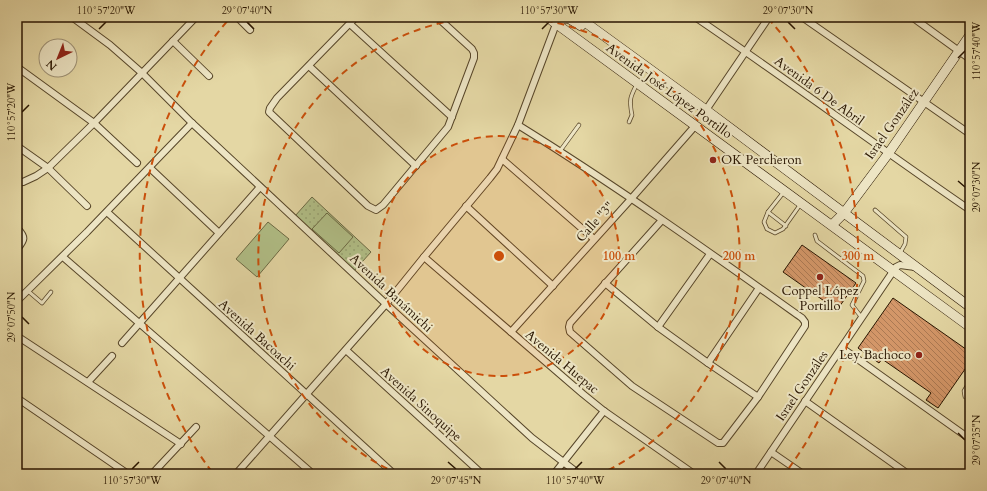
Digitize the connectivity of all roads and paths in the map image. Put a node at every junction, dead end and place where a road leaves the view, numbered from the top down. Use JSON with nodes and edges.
{"nodes":[{"id":1,"x":72,"y":17,"type":"edge"},
{"id":2,"x":196,"y":17,"type":"edge"},
{"id":3,"x":236,"y":17,"type":"edge"},
{"id":4,"x":356,"y":17,"type":"edge"},
{"id":5,"x":437,"y":17,"type":"edge"},
{"id":6,"x":547,"y":17,"type":"edge"},
{"id":7,"x":578,"y":17,"type":"edge"},
{"id":8,"x":695,"y":17,"type":"edge"},
{"id":9,"x":769,"y":17,"type":"edge"},
{"id":10,"x":802,"y":17,"type":"edge"},
{"id":11,"x":912,"y":17,"type":"edge"},
{"id":12,"x":350,"y":24,"type":"junction"},
{"id":13,"x":556,"y":24,"type":"junction"},
{"id":14,"x":250,"y":30,"type":"dead end"},
{"id":15,"x":970,"y":35,"type":"edge"},
{"id":16,"x":173,"y":41,"type":"junction"},
{"id":17,"x":624,"y":51,"type":"junction"},
{"id":18,"x":746,"y":51,"type":"junction"},
{"id":19,"x":959,"y":51,"type":"junction"},
{"id":20,"x":970,"y":59,"type":"edge"},
{"id":21,"x":309,"y":66,"type":"junction"},
{"id":22,"x":17,"y":67,"type":"edge"},
{"id":23,"x":142,"y":72,"type":"junction"},
{"id":24,"x":209,"y":76,"type":"dead end"},
{"id":25,"x":637,"y":84,"type":"junction"},
{"id":26,"x":924,"y":102,"type":"junction"},
{"id":27,"x":706,"y":110,"type":"junction"},
{"id":28,"x":452,"y":117,"type":"junction"},
{"id":29,"x":629,"y":122,"type":"dead end"},
{"id":30,"x":94,"y":123,"type":"junction"},
{"id":31,"x":192,"y":124,"type":"junction"},
{"id":32,"x":518,"y":125,"type":"junction"},
{"id":33,"x":579,"y":125,"type":"dead end"},
{"id":34,"x":695,"y":126,"type":"junction"},
{"id":35,"x":970,"y":134,"type":"edge"},
{"id":36,"x":17,"y":146,"type":"edge"},
{"id":37,"x":560,"y":151,"type":"junction"},
{"id":38,"x":888,"y":154,"type":"junction"},
{"id":39,"x":502,"y":159,"type":"junction"},
{"id":40,"x":137,"y":163,"type":"dead end"},
{"id":41,"x":416,"y":166,"type":"junction"},
{"id":42,"x":48,"y":168,"type":"junction"},
{"id":43,"x":150,"y":168,"type":"junction"},
{"id":44,"x":17,"y":183,"type":"edge"},
{"id":45,"x":260,"y":187,"type":"junction"},
{"id":46,"x":784,"y":191,"type":"junction"},
{"id":47,"x":631,"y":199,"type":"junction"},
{"id":48,"x":801,"y":204,"type":"junction"},
{"id":49,"x":86,"y":206,"type":"dead end"},
{"id":50,"x":466,"y":206,"type":"junction"},
{"id":51,"x":875,"y":210,"type":"dead end"},
{"id":52,"x":970,"y":210,"type":"edge"},
{"id":53,"x":107,"y":212,"type":"junction"},
{"id":54,"x":768,"y":212,"type":"junction"},
{"id":55,"x":844,"y":213,"type":"junction"},
{"id":56,"x":662,"y":220,"type":"junction"},
{"id":57,"x":832,"y":225,"type":"junction"},
{"id":58,"x":786,"y":226,"type":"junction"},
{"id":59,"x":17,"y":228,"type":"edge"},
{"id":60,"x":218,"y":233,"type":"junction"},
{"id":61,"x":815,"y":235,"type":"dead end"},
{"id":62,"x":594,"y":239,"type":"junction"},
{"id":63,"x":17,"y":248,"type":"edge"},
{"id":64,"x":710,"y":254,"type":"junction"},
{"id":65,"x":900,"y":255,"type":"junction"},
{"id":66,"x":63,"y":257,"type":"junction"},
{"id":67,"x":424,"y":257,"type":"junction"},
{"id":68,"x":915,"y":267,"type":"junction"},
{"id":69,"x":893,"y":270,"type":"junction"},
{"id":70,"x":178,"y":278,"type":"junction"},
{"id":71,"x":605,"y":283,"type":"junction"},
{"id":72,"x":553,"y":286,"type":"junction"},
{"id":73,"x":759,"y":288,"type":"junction"},
{"id":74,"x":28,"y":291,"type":"junction"},
{"id":75,"x":51,"y":292,"type":"dead end"},
{"id":76,"x":17,"y":301,"type":"edge"},
{"id":77,"x":386,"y":304,"type":"junction"},
{"id":78,"x":970,"y":307,"type":"edge"},
{"id":79,"x":862,"y":318,"type":"junction"},
{"id":80,"x":139,"y":324,"type":"junction"},
{"id":81,"x":658,"y":327,"type":"junction"},
{"id":82,"x":970,"y":328,"type":"edge"},
{"id":83,"x":511,"y":332,"type":"junction"},
{"id":84,"x":17,"y":336,"type":"edge"},
{"id":85,"x":122,"y":343,"type":"dead end"},
{"id":86,"x":842,"y":348,"type":"junction"},
{"id":87,"x":346,"y":350,"type":"junction"},
{"id":88,"x":112,"y":356,"type":"dead end"},
{"id":89,"x":708,"y":363,"type":"junction"},
{"id":90,"x":970,"y":381,"type":"edge"},
{"id":91,"x":88,"y":382,"type":"junction"},
{"id":92,"x":306,"y":394,"type":"junction"},
{"id":93,"x":758,"y":397,"type":"junction"},
{"id":94,"x":17,"y":398,"type":"edge"},
{"id":95,"x":970,"y":399,"type":"edge"},
{"id":96,"x":805,"y":401,"type":"junction"},
{"id":97,"x":604,"y":411,"type":"junction"},
{"id":98,"x":196,"y":427,"type":"dead end"},
{"id":99,"x":269,"y":436,"type":"junction"},
{"id":100,"x":970,"y":439,"type":"edge"},
{"id":101,"x":181,"y":444,"type":"junction"},
{"id":102,"x":771,"y":452,"type":"junction"},
{"id":103,"x":563,"y":463,"type":"junction"},
{"id":104,"x":17,"y":470,"type":"edge"},
{"id":105,"x":22,"y":474,"type":"edge"},
{"id":106,"x":128,"y":474,"type":"edge"},
{"id":107,"x":152,"y":474,"type":"edge"},
{"id":108,"x":236,"y":474,"type":"edge"},
{"id":109,"x":313,"y":474,"type":"edge"},
{"id":110,"x":394,"y":474,"type":"edge"},
{"id":111,"x":482,"y":474,"type":"edge"},
{"id":112,"x":554,"y":474,"type":"edge"},
{"id":113,"x":579,"y":474,"type":"edge"},
{"id":114,"x":694,"y":474,"type":"edge"},
{"id":115,"x":756,"y":474,"type":"edge"},
{"id":116,"x":803,"y":474,"type":"edge"},
{"id":117,"x":908,"y":474,"type":"edge"}],
"edges":[{"from":1,"to":23,"type":"street","name":"Avenida Banámichi"},
{"from":2,"to":16,"type":"street"},
{"from":3,"to":14,"type":"street"},
{"from":4,"to":12,"type":"street"},
{"from":5,"to":28,"type":"street"},
{"from":6,"to":13,"type":"main road","name":"Avenida José López Portillo"},
{"from":7,"to":17,"type":"main road","name":"Avenida José López Portillo"},
{"from":8,"to":18,"type":"street","name":"Avenida 6 De Abril"},
{"from":9,"to":18,"type":"street"},
{"from":10,"to":26,"type":"street"},
{"from":11,"to":19,"type":"street"},
{"from":12,"to":21,"type":"street"},
{"from":12,"to":28,"type":"street"},
{"from":13,"to":17,"type":"main road"},
{"from":13,"to":25,"type":"main road","name":"Avenida José López Portillo"},
{"from":13,"to":32,"type":"street"},
{"from":15,"to":19,"type":"main road","name":"Israel González"},
{"from":16,"to":23,"type":"street"},
{"from":16,"to":24,"type":"street"},
{"from":17,"to":27,"type":"main road","name":"Avenida José López Portillo"},
{"from":18,"to":27,"type":"street"},
{"from":18,"to":38,"type":"street","name":"Avenida 6 De Abril"},
{"from":19,"to":20,"type":"street"},
{"from":19,"to":26,"type":"main road","name":"Israel González"},
{"from":21,"to":41,"type":"street"},
{"from":21,"to":41,"type":"street"},
{"from":22,"to":30,"type":"street"},
{"from":23,"to":30,"type":"street"},
{"from":23,"to":31,"type":"street","name":"Avenida Banámichi"},
{"from":25,"to":29,"type":"lane"},
{"from":25,"to":34,"type":"main road","name":"Avenida José López Portillo"},
{"from":26,"to":35,"type":"street"},
{"from":26,"to":38,"type":"main road","name":"Israel González"},
{"from":27,"to":55,"type":"main road","name":"Avenida José López Portillo"},
{"from":28,"to":41,"type":"street"},
{"from":30,"to":40,"type":"street"},
{"from":30,"to":42,"type":"street"},
{"from":31,"to":43,"type":"street"},
{"from":31,"to":45,"type":"street","name":"Avenida Banámichi"},
{"from":32,"to":37,"type":"street"},
{"from":32,"to":39,"type":"street"},
{"from":33,"to":37,"type":"lane"},
{"from":34,"to":46,"type":"main road","name":"Avenida José López Portillo"},
{"from":34,"to":47,"type":"street","name":"Calle \"3\""},
{"from":36,"to":42,"type":"street"},
{"from":37,"to":47,"type":"street"},
{"from":38,"to":52,"type":"street","name":"Avenida 6 De Abril"},
{"from":38,"to":55,"type":"main road","name":"Israel González"},
{"from":39,"to":50,"type":"street"},
{"from":39,"to":62,"type":"street"},
{"from":42,"to":44,"type":"street"},
{"from":42,"to":49,"type":"street"},
{"from":43,"to":53,"type":"street"},
{"from":43,"to":60,"type":"street"},
{"from":45,"to":60,"type":"street"},
{"from":45,"to":77,"type":"street","name":"Avenida Banámichi"},
{"from":46,"to":48,"type":"main road","name":"Avenida José López Portillo"},
{"from":46,"to":54,"type":"lane"},
{"from":47,"to":56,"type":"street"},
{"from":47,"to":62,"type":"street","name":"Calle \"3\""},
{"from":48,"to":57,"type":"main road","name":"Avenida José López Portillo"},
{"from":48,"to":58,"type":"lane"},
{"from":50,"to":67,"type":"street"},
{"from":50,"to":72,"type":"street"},
{"from":51,"to":65,"type":"lane"},
{"from":53,"to":66,"type":"street"},
{"from":53,"to":70,"type":"street","name":"Avenida Bacoachi"},
{"from":54,"to":58,"type":"lane"},
{"from":54,"to":58,"type":"lane"},
{"from":55,"to":57,"type":"main road","name":"Israel González"},
{"from":55,"to":65,"type":"main road","name":"Avenida José López Portillo"},
{"from":56,"to":64,"type":"street"},
{"from":56,"to":71,"type":"street"},
{"from":57,"to":69,"type":"main road","name":"Avenida José López Portillo"},
{"from":59,"to":63,"type":"street"},
{"from":60,"to":70,"type":"street"},
{"from":61,"to":79,"type":"lane"},
{"from":62,"to":72,"type":"street","name":"Calle \"3\""},
{"from":64,"to":73,"type":"street"},
{"from":64,"to":81,"type":"street"},
{"from":65,"to":68,"type":"main road","name":"Avenida José López Portillo"},
{"from":66,"to":74,"type":"street"},
{"from":66,"to":80,"type":"street"},
{"from":67,"to":77,"type":"street"},
{"from":67,"to":83,"type":"street","name":"Avenida Huepac"},
{"from":68,"to":69,"type":"street"},
{"from":68,"to":78,"type":"main road","name":"Avenida José López Portillo"},
{"from":69,"to":79,"type":"street","name":"Israel Gonzáles"},
{"from":69,"to":82,"type":"main road","name":"Avenida José López Portillo"},
{"from":70,"to":80,"type":"street"},
{"from":70,"to":92,"type":"street","name":"Avenida Bacoachi"},
{"from":71,"to":81,"type":"street"},
{"from":71,"to":93,"type":"street"},
{"from":72,"to":83,"type":"street","name":"Calle \"3\""},
{"from":73,"to":89,"type":"street"},
{"from":73,"to":93,"type":"street"},
{"from":74,"to":75,"type":"lane"},
{"from":74,"to":76,"type":"street"},
{"from":77,"to":87,"type":"street"},
{"from":77,"to":103,"type":"street","name":"Avenida Banámichi"},
{"from":79,"to":86,"type":"street","name":"Israel Gonzáles"},
{"from":80,"to":85,"type":"street"},
{"from":80,"to":99,"type":"street"},
{"from":81,"to":89,"type":"street"},
{"from":83,"to":97,"type":"street","name":"Avenida Huepac"},
{"from":84,"to":91,"type":"street"},
{"from":86,"to":96,"type":"street","name":"Israel Gonzáles"},
{"from":86,"to":100,"type":"street"},
{"from":87,"to":92,"type":"street"},
{"from":87,"to":111,"type":"street","name":"Avenida Sinoquipe"},
{"from":88,"to":91,"type":"street"},
{"from":89,"to":93,"type":"street"},
{"from":90,"to":95,"type":"lane"},
{"from":91,"to":101,"type":"street"},
{"from":92,"to":99,"type":"street"},
{"from":92,"to":110,"type":"street","name":"Avenida Bacoachi"},
{"from":94,"to":106,"type":"street"},
{"from":96,"to":102,"type":"street","name":"Israel Gonzáles"},
{"from":96,"to":117,"type":"street"},
{"from":97,"to":103,"type":"street"},
{"from":97,"to":114,"type":"street","name":"Avenida Huepac"},
{"from":98,"to":101,"type":"street"},
{"from":99,"to":108,"type":"street"},
{"from":99,"to":109,"type":"street"},
{"from":101,"to":107,"type":"street"},
{"from":102,"to":115,"type":"street","name":"Israel Gonzáles"},
{"from":102,"to":116,"type":"street"},
{"from":103,"to":112,"type":"street"},
{"from":103,"to":113,"type":"street","name":"Avenida Banámichi"},
{"from":104,"to":105,"type":"main road"}]}
